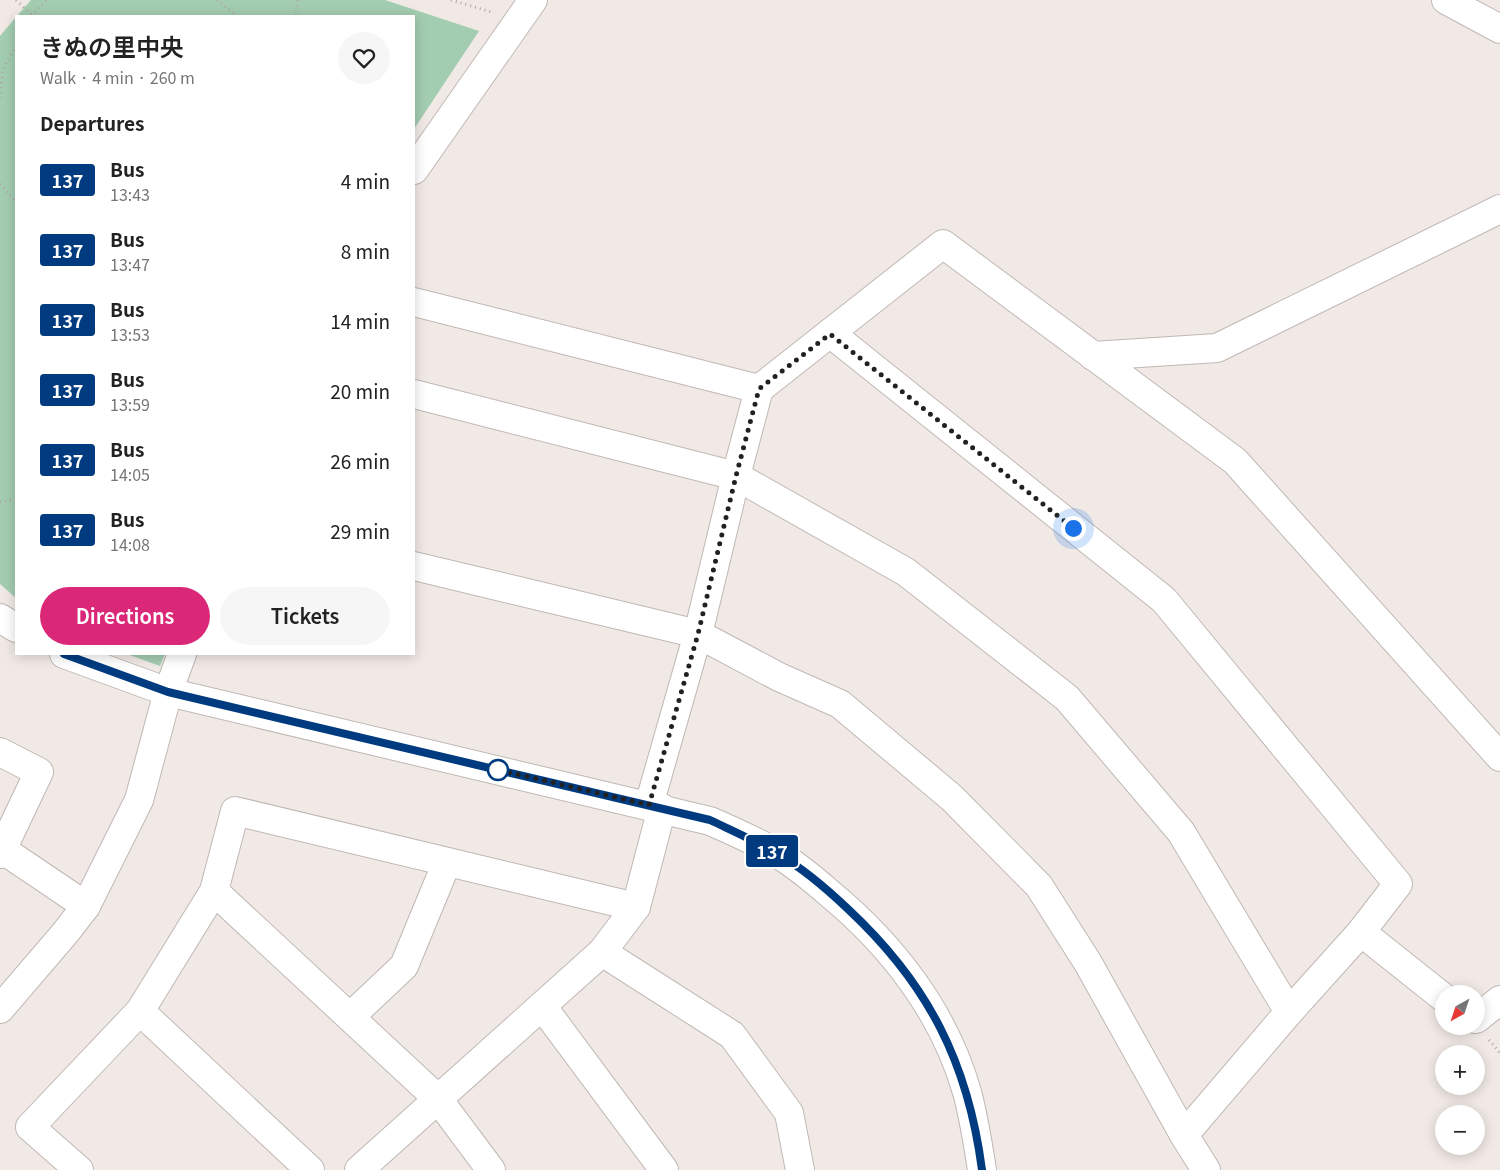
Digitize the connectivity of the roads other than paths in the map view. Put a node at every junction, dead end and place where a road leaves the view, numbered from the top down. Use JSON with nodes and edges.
{"nodes":[{"id":1,"x":1446,"y":0,"type":"edge"},
{"id":2,"x":525,"y":10,"type":"edge"},
{"id":3,"x":1500,"y":29,"type":"edge"},
{"id":4,"x":415,"y":169,"type":"edge"},
{"id":5,"x":1500,"y":209,"type":"edge"},
{"id":6,"x":415,"y":302,"type":"edge"},
{"id":7,"x":830,"y":334,"type":"junction"},
{"id":8,"x":1093,"y":356,"type":"junction"},
{"id":9,"x":759,"y":389,"type":"junction"},
{"id":10,"x":415,"y":394,"type":"edge"},
{"id":11,"x":736,"y":476,"type":"junction"},
{"id":12,"x":415,"y":566,"type":"edge"},
{"id":13,"x":0,"y":618,"type":"edge"},
{"id":14,"x":15,"y":627,"type":"edge"},
{"id":15,"x":698,"y":634,"type":"junction"},
{"id":16,"x":67,"y":655,"type":"edge"},
{"id":17,"x":182,"y":655,"type":"edge"},
{"id":18,"x":168,"y":692,"type":"junction"},
{"id":19,"x":0,"y":752,"type":"edge"},
{"id":20,"x":1500,"y":757,"type":"edge"},
{"id":21,"x":655,"y":807,"type":"junction"},
{"id":22,"x":2,"y":852,"type":"edge"},
{"id":23,"x":447,"y":862,"type":"junction"},
{"id":24,"x":214,"y":891,"type":"junction"},
{"id":25,"x":86,"y":906,"type":"junction"},
{"id":26,"x":636,"y":907,"type":"junction"},
{"id":27,"x":1361,"y":932,"type":"junction"},
{"id":28,"x":602,"y":952,"type":"junction"},
{"id":29,"x":1435,"y":991,"type":"edge"},
{"id":30,"x":1500,"y":1000,"type":"edge"},
{"id":31,"x":542,"y":1006,"type":"junction"},
{"id":32,"x":0,"y":1009,"type":"edge"},
{"id":33,"x":140,"y":1011,"type":"junction"},
{"id":34,"x":1289,"y":1012,"type":"junction"},
{"id":35,"x":1485,"y":1012,"type":"edge"},
{"id":36,"x":350,"y":1017,"type":"junction"},
{"id":37,"x":438,"y":1099,"type":"junction"},
{"id":38,"x":1184,"y":1135,"type":"junction"},
{"id":39,"x":79,"y":1170,"type":"edge"},
{"id":40,"x":310,"y":1170,"type":"edge"},
{"id":41,"x":359,"y":1170,"type":"edge"},
{"id":42,"x":491,"y":1170,"type":"edge"},
{"id":43,"x":664,"y":1170,"type":"edge"},
{"id":44,"x":800,"y":1170,"type":"edge"},
{"id":45,"x":982,"y":1170,"type":"edge"},
{"id":46,"x":1206,"y":1170,"type":"edge"}],
"edges":[{"from":1,"to":3,"type":"street"},
{"from":2,"to":4,"type":"street"},
{"from":5,"to":8,"type":"street"},
{"from":6,"to":9,"type":"street"},
{"from":7,"to":8,"type":"street"},
{"from":7,"to":9,"type":"street"},
{"from":7,"to":27,"type":"street"},
{"from":8,"to":20,"type":"street"},
{"from":9,"to":11,"type":"street"},
{"from":10,"to":11,"type":"street"},
{"from":11,"to":15,"type":"street"},
{"from":11,"to":34,"type":"street"},
{"from":12,"to":15,"type":"street"},
{"from":13,"to":14,"type":"street"},
{"from":15,"to":21,"type":"street"},
{"from":15,"to":38,"type":"street"},
{"from":16,"to":18,"type":"street"},
{"from":17,"to":18,"type":"street"},
{"from":18,"to":21,"type":"street"},
{"from":18,"to":25,"type":"street"},
{"from":19,"to":22,"type":"street"},
{"from":21,"to":26,"type":"street"},
{"from":21,"to":45,"type":"street"},
{"from":22,"to":25,"type":"street"},
{"from":23,"to":24,"type":"street"},
{"from":23,"to":26,"type":"street"},
{"from":23,"to":36,"type":"street"},
{"from":24,"to":33,"type":"street"},
{"from":24,"to":36,"type":"street"},
{"from":25,"to":32,"type":"street"},
{"from":26,"to":28,"type":"street"},
{"from":27,"to":29,"type":"street"},
{"from":27,"to":34,"type":"street"},
{"from":28,"to":31,"type":"street"},
{"from":28,"to":44,"type":"street"},
{"from":30,"to":35,"type":"street"},
{"from":31,"to":37,"type":"street"},
{"from":31,"to":43,"type":"street"},
{"from":33,"to":39,"type":"street"},
{"from":33,"to":40,"type":"street"},
{"from":34,"to":38,"type":"street"},
{"from":36,"to":37,"type":"street"},
{"from":37,"to":41,"type":"street"},
{"from":37,"to":42,"type":"street"},
{"from":38,"to":46,"type":"street"}]}
